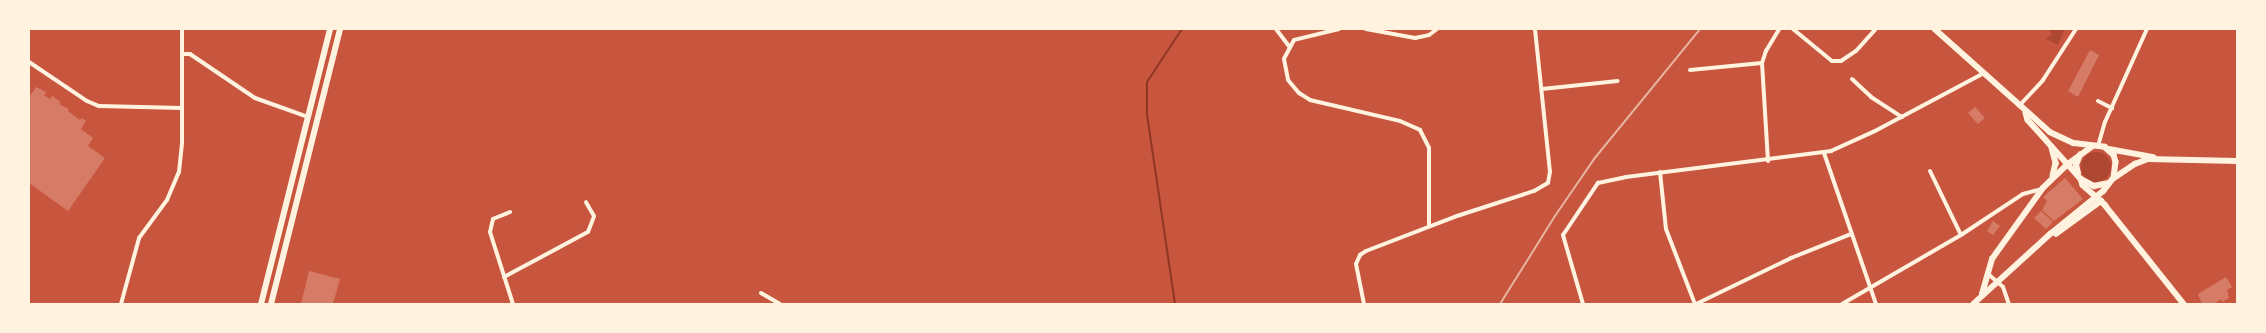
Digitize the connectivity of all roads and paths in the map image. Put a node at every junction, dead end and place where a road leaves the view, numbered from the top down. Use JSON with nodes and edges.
{"nodes":[{"id":1,"x":182,"y":29,"type":"edge"},
{"id":2,"x":330,"y":29,"type":"edge"},
{"id":3,"x":340,"y":29,"type":"edge"},
{"id":4,"x":1276,"y":29,"type":"edge"},
{"id":5,"x":1339,"y":29,"type":"edge"},
{"id":6,"x":1366,"y":29,"type":"edge"},
{"id":7,"x":1437,"y":29,"type":"edge"},
{"id":8,"x":1535,"y":29,"type":"edge"},
{"id":9,"x":1779,"y":29,"type":"edge"},
{"id":10,"x":1792,"y":29,"type":"edge"},
{"id":11,"x":1876,"y":29,"type":"edge"},
{"id":12,"x":1935,"y":29,"type":"edge"},
{"id":13,"x":2076,"y":29,"type":"edge"},
{"id":14,"x":2147,"y":29,"type":"edge"},
{"id":15,"x":1373,"y":30,"type":"edge"},
{"id":16,"x":1289,"y":46,"type":"junction"},
{"id":17,"x":182,"y":54,"type":"junction"},
{"id":18,"x":29,"y":62,"type":"edge"},
{"id":19,"x":1762,"y":63,"type":"junction"},
{"id":20,"x":1690,"y":70,"type":"dead end"},
{"id":21,"x":1984,"y":73,"type":"junction"},
{"id":22,"x":1852,"y":79,"type":"dead end"},
{"id":23,"x":1618,"y":80,"type":"dead end"},
{"id":24,"x":1542,"y":89,"type":"junction"},
{"id":25,"x":2098,"y":101,"type":"dead end"},
{"id":26,"x":2019,"y":106,"type":"junction"},
{"id":27,"x":182,"y":108,"type":"junction"},
{"id":28,"x":2112,"y":108,"type":"junction"},
{"id":29,"x":2026,"y":114,"type":"junction"},
{"id":30,"x":308,"y":116,"type":"junction"},
{"id":31,"x":1902,"y":117,"type":"junction"},
{"id":32,"x":2095,"y":146,"type":"junction"},
{"id":33,"x":2052,"y":148,"type":"junction"},
{"id":34,"x":2107,"y":148,"type":"junction"},
{"id":35,"x":1824,"y":153,"type":"junction"},
{"id":36,"x":2080,"y":155,"type":"junction"},
{"id":37,"x":2161,"y":158,"type":"junction"},
{"id":38,"x":1768,"y":161,"type":"junction"},
{"id":39,"x":2237,"y":161,"type":"edge"},
{"id":40,"x":2068,"y":164,"type":"junction"},
{"id":41,"x":1660,"y":172,"type":"junction"},
{"id":42,"x":1930,"y":172,"type":"dead end"},
{"id":43,"x":2053,"y":178,"type":"junction"},
{"id":44,"x":2080,"y":178,"type":"junction"},
{"id":45,"x":2112,"y":181,"type":"junction"},
{"id":46,"x":2043,"y":188,"type":"junction"},
{"id":47,"x":2099,"y":199,"type":"junction"},
{"id":48,"x":586,"y":202,"type":"dead end"},
{"id":49,"x":510,"y":212,"type":"dead end"},
{"id":50,"x":1429,"y":226,"type":"junction"},
{"id":51,"x":1851,"y":234,"type":"junction"},
{"id":52,"x":1961,"y":235,"type":"junction"},
{"id":53,"x":1986,"y":272,"type":"junction"},
{"id":54,"x":504,"y":277,"type":"junction"},
{"id":55,"x":1998,"y":282,"type":"junction"},
{"id":56,"x":1871,"y":288,"type":"junction"},
{"id":57,"x":761,"y":294,"type":"dead end"},
{"id":58,"x":1982,"y":295,"type":"junction"},
{"id":59,"x":121,"y":304,"type":"edge"},
{"id":60,"x":261,"y":304,"type":"edge"},
{"id":61,"x":271,"y":304,"type":"edge"},
{"id":62,"x":513,"y":304,"type":"edge"},
{"id":63,"x":780,"y":304,"type":"edge"},
{"id":64,"x":1364,"y":304,"type":"edge"},
{"id":65,"x":1584,"y":304,"type":"edge"},
{"id":66,"x":1695,"y":304,"type":"edge"},
{"id":67,"x":1842,"y":304,"type":"edge"},
{"id":68,"x":1876,"y":304,"type":"edge"},
{"id":69,"x":1974,"y":304,"type":"edge"},
{"id":70,"x":2009,"y":304,"type":"edge"},
{"id":71,"x":2184,"y":304,"type":"edge"}],
"edges":[{"from":1,"to":17,"type":"street"},
{"from":2,"to":30,"type":"highway"},
{"from":3,"to":61,"type":"highway"},
{"from":4,"to":16,"type":"street"},
{"from":5,"to":16,"type":"street"},
{"from":6,"to":15,"type":"street"},
{"from":7,"to":15,"type":"street"},
{"from":8,"to":24,"type":"street"},
{"from":9,"to":19,"type":"street"},
{"from":10,"to":11,"type":"street"},
{"from":12,"to":21,"type":"main road"},
{"from":13,"to":26,"type":"street"},
{"from":14,"to":28,"type":"street"},
{"from":16,"to":50,"type":"street"},
{"from":17,"to":27,"type":"street"},
{"from":17,"to":30,"type":"street"},
{"from":18,"to":27,"type":"street"},
{"from":19,"to":20,"type":"street"},
{"from":19,"to":38,"type":"street"},
{"from":21,"to":26,"type":"main road"},
{"from":21,"to":31,"type":"street"},
{"from":22,"to":31,"type":"street"},
{"from":23,"to":24,"type":"street"},
{"from":24,"to":50,"type":"street"},
{"from":25,"to":28,"type":"street"},
{"from":26,"to":29,"type":"main road"},
{"from":27,"to":59,"type":"street"},
{"from":28,"to":32,"type":"street"},
{"from":29,"to":32,"type":"main road"},
{"from":29,"to":33,"type":"main road"},
{"from":30,"to":60,"type":"highway"},
{"from":31,"to":35,"type":"street"},
{"from":32,"to":34,"type":"main road"},
{"from":32,"to":36,"type":"main road"},
{"from":33,"to":40,"type":"main road"},
{"from":33,"to":43,"type":"main road"},
{"from":34,"to":37,"type":"main road"},
{"from":34,"to":45,"type":"main road"},
{"from":35,"to":38,"type":"street"},
{"from":35,"to":51,"type":"street"},
{"from":36,"to":40,"type":"main road"},
{"from":36,"to":44,"type":"main road"},
{"from":37,"to":39,"type":"main road"},
{"from":37,"to":45,"type":"main road"},
{"from":38,"to":41,"type":"street"},
{"from":40,"to":43,"type":"main road"},
{"from":40,"to":44,"type":"main road"},
{"from":41,"to":65,"type":"street"},
{"from":41,"to":66,"type":"street"},
{"from":42,"to":52,"type":"street"},
{"from":43,"to":46,"type":"main road"},
{"from":44,"to":45,"type":"main road"},
{"from":44,"to":47,"type":"main road"},
{"from":45,"to":47,"type":"main road"},
{"from":46,"to":52,"type":"street"},
{"from":46,"to":53,"type":"main road"},
{"from":47,"to":55,"type":"main road"},
{"from":47,"to":71,"type":"main road"},
{"from":48,"to":54,"type":"street"},
{"from":49,"to":54,"type":"street"},
{"from":50,"to":64,"type":"street"},
{"from":51,"to":56,"type":"street"},
{"from":51,"to":66,"type":"street"},
{"from":52,"to":56,"type":"street"},
{"from":53,"to":55,"type":"street"},
{"from":53,"to":58,"type":"main road"},
{"from":54,"to":62,"type":"street"},
{"from":55,"to":58,"type":"main road"},
{"from":55,"to":70,"type":"street"},
{"from":56,"to":67,"type":"street"},
{"from":56,"to":68,"type":"street"},
{"from":57,"to":63,"type":"street"},
{"from":58,"to":69,"type":"main road"}]}
